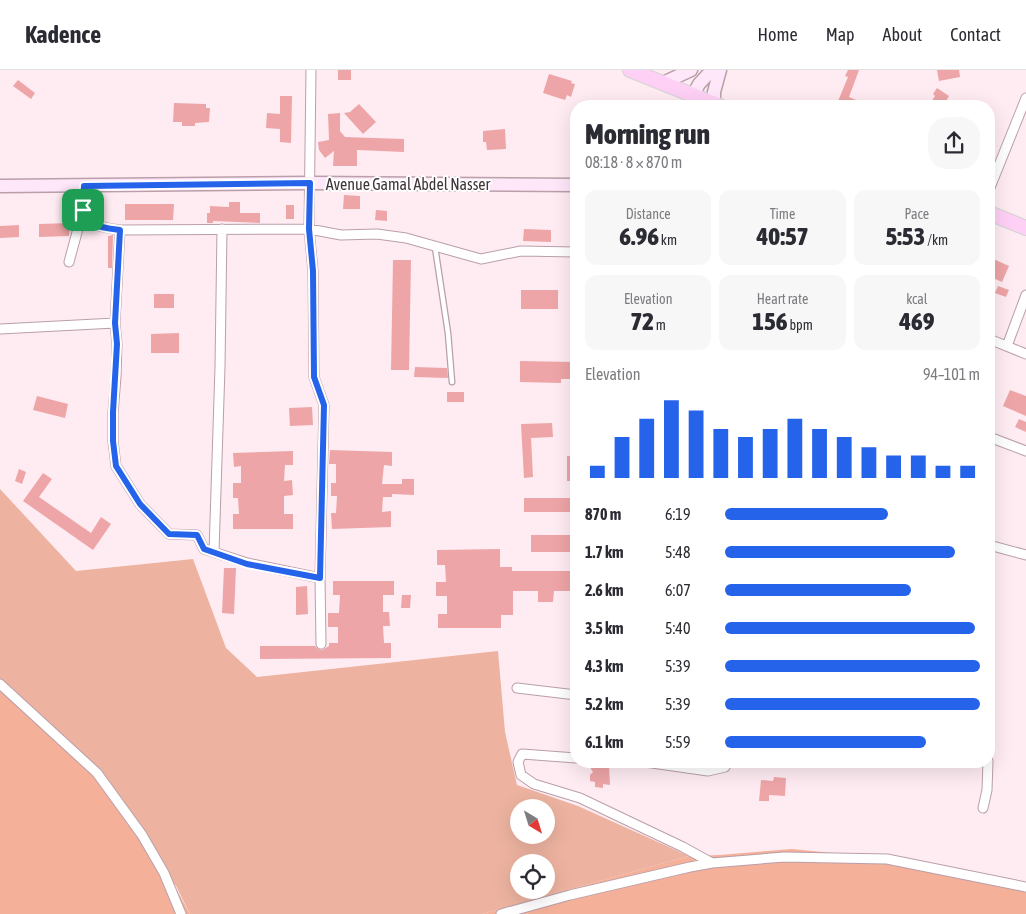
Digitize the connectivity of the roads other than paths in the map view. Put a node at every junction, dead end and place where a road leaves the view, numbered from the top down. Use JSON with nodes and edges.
{"nodes":[{"id":1,"x":311,"y":70,"type":"edge"},
{"id":2,"x":630,"y":70,"type":"edge"},
{"id":3,"x":692,"y":70,"type":"edge"},
{"id":4,"x":712,"y":70,"type":"edge"},
{"id":5,"x":720,"y":70,"type":"edge"},
{"id":6,"x":664,"y":83,"type":"junction"},
{"id":7,"x":693,"y":95,"type":"junction"},
{"id":8,"x":1026,"y":98,"type":"edge"},
{"id":9,"x":705,"y":100,"type":"edge"},
{"id":10,"x":716,"y":100,"type":"edge"},
{"id":11,"x":995,"y":175,"type":"edge"},
{"id":12,"x":310,"y":183,"type":"junction"},
{"id":13,"x":570,"y":185,"type":"edge"},
{"id":14,"x":0,"y":186,"type":"edge"},
{"id":15,"x":84,"y":186,"type":"junction"},
{"id":16,"x":83,"y":210,"type":"junction"},
{"id":17,"x":995,"y":215,"type":"edge"},
{"id":18,"x":1026,"y":228,"type":"edge"},
{"id":19,"x":222,"y":229,"type":"junction"},
{"id":20,"x":309,"y":229,"type":"junction"},
{"id":21,"x":120,"y":230,"type":"junction"},
{"id":22,"x":435,"y":246,"type":"junction"},
{"id":23,"x":570,"y":252,"type":"edge"},
{"id":24,"x":69,"y":262,"type":"dead end"},
{"id":25,"x":1026,"y":295,"type":"edge"},
{"id":26,"x":115,"y":323,"type":"junction"},
{"id":27,"x":0,"y":329,"type":"edge"},
{"id":28,"x":995,"y":341,"type":"edge"},
{"id":29,"x":1007,"y":346,"type":"junction"},
{"id":30,"x":1026,"y":354,"type":"edge"},
{"id":31,"x":452,"y":382,"type":"dead end"},
{"id":32,"x":995,"y":439,"type":"edge"},
{"id":33,"x":1026,"y":451,"type":"edge"},
{"id":34,"x":995,"y":547,"type":"edge"},
{"id":35,"x":214,"y":552,"type":"junction"},
{"id":36,"x":1026,"y":555,"type":"edge"},
{"id":37,"x":320,"y":578,"type":"junction"},
{"id":38,"x":321,"y":644,"type":"dead end"},
{"id":39,"x":0,"y":684,"type":"edge"},
{"id":40,"x":516,"y":688,"type":"dead end"},
{"id":41,"x":570,"y":694,"type":"edge"},
{"id":42,"x":570,"y":758,"type":"edge"},
{"id":43,"x":687,"y":768,"type":"edge"},
{"id":44,"x":721,"y":768,"type":"edge"},
{"id":45,"x":988,"y":768,"type":"edge"},
{"id":46,"x":983,"y":808,"type":"dead end"},
{"id":47,"x":712,"y":863,"type":"junction"},
{"id":48,"x":1026,"y":887,"type":"edge"},
{"id":49,"x":181,"y":914,"type":"edge"},
{"id":50,"x":501,"y":914,"type":"edge"}],
"edges":[{"from":1,"to":12,"type":"street"},
{"from":2,"to":6,"type":"main road"},
{"from":3,"to":6,"type":"street"},
{"from":4,"to":7,"type":"street"},
{"from":5,"to":10,"type":"street"},
{"from":6,"to":7,"type":"main road"},
{"from":7,"to":9,"type":"main road"},
{"from":8,"to":11,"type":"street"},
{"from":12,"to":13,"type":"street","name":"Avenue Gamal Abdel Nasser"},
{"from":12,"to":15,"type":"street","name":"Avenue Gamal Abdel Nasser"},
{"from":12,"to":20,"type":"street"},
{"from":14,"to":15,"type":"street","name":"Avenue Gamal Abdel Nasser"},
{"from":15,"to":16,"type":"street"},
{"from":16,"to":21,"type":"street"},
{"from":16,"to":24,"type":"street"},
{"from":17,"to":18,"type":"main road"},
{"from":19,"to":20,"type":"street"},
{"from":19,"to":21,"type":"street"},
{"from":19,"to":35,"type":"street"},
{"from":20,"to":22,"type":"street"},
{"from":20,"to":37,"type":"street"},
{"from":21,"to":26,"type":"street"},
{"from":22,"to":23,"type":"street"},
{"from":22,"to":31,"type":"lane"},
{"from":25,"to":29,"type":"street"},
{"from":26,"to":27,"type":"street"},
{"from":26,"to":35,"type":"street"},
{"from":28,"to":29,"type":"street"},
{"from":29,"to":30,"type":"street"},
{"from":32,"to":33,"type":"street"},
{"from":34,"to":36,"type":"street"},
{"from":35,"to":37,"type":"street"},
{"from":37,"to":38,"type":"street"},
{"from":39,"to":49,"type":"street"},
{"from":40,"to":41,"type":"street"},
{"from":42,"to":47,"type":"street"},
{"from":43,"to":44,"type":"street"},
{"from":45,"to":46,"type":"street"},
{"from":47,"to":48,"type":"street"},
{"from":47,"to":50,"type":"street"}]}
